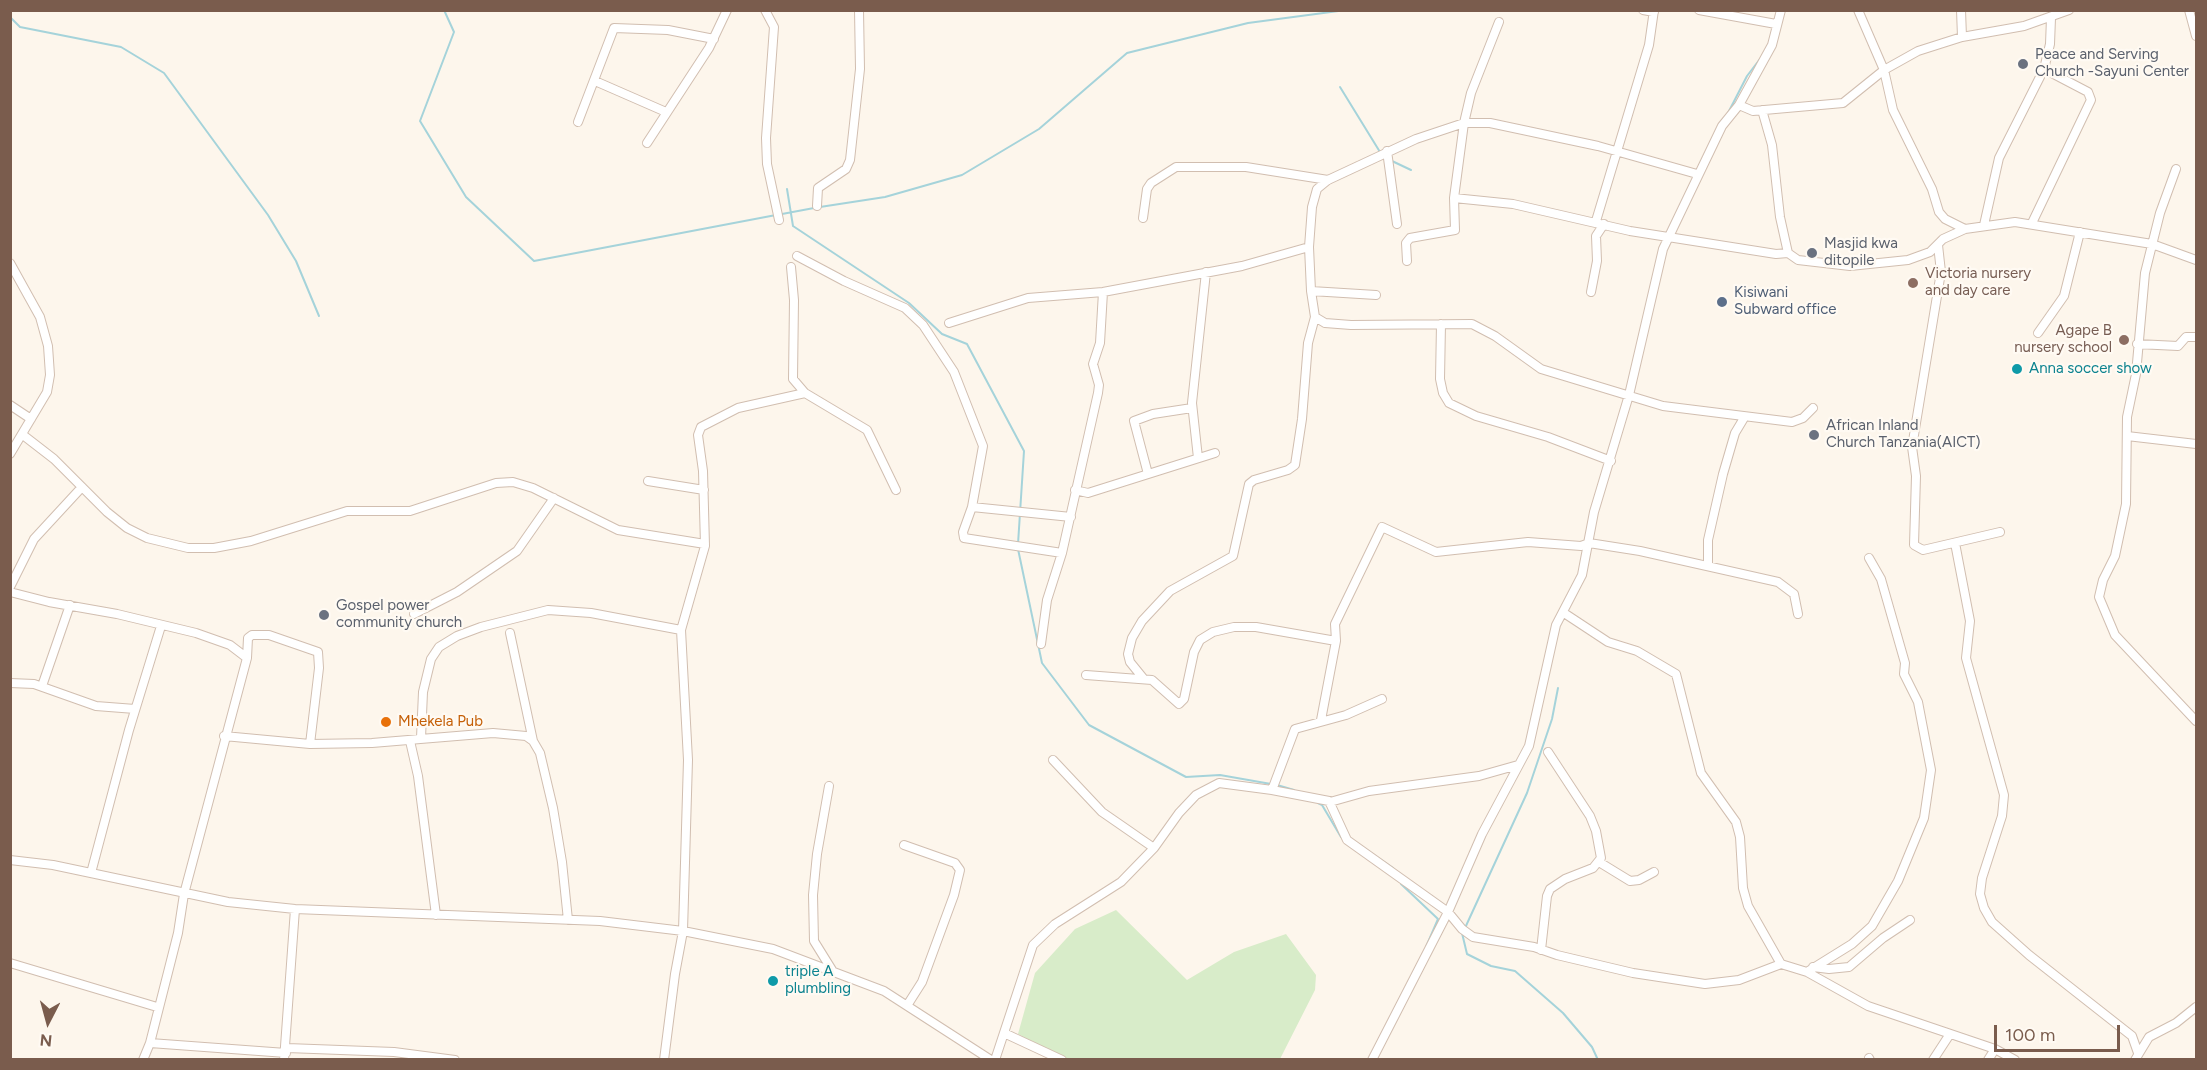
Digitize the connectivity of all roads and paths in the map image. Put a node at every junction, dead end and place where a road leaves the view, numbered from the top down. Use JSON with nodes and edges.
{"nodes":[{"id":1,"x":727,"y":10,"type":"edge"},
{"id":2,"x":765,"y":10,"type":"edge"},
{"id":3,"x":859,"y":10,"type":"edge"},
{"id":4,"x":1643,"y":10,"type":"edge"},
{"id":5,"x":1699,"y":10,"type":"edge"},
{"id":6,"x":1782,"y":10,"type":"edge"},
{"id":7,"x":1858,"y":10,"type":"edge"},
{"id":8,"x":1961,"y":10,"type":"edge"},
{"id":9,"x":2069,"y":10,"type":"edge"},
{"id":10,"x":2189,"y":10,"type":"edge"},
{"id":11,"x":1654,"y":11,"type":"edge"},
{"id":12,"x":2051,"y":18,"type":"junction"},
{"id":13,"x":1499,"y":22,"type":"dead end"},
{"id":14,"x":1776,"y":24,"type":"junction"},
{"id":15,"x":2196,"y":36,"type":"edge"},
{"id":16,"x":1962,"y":37,"type":"junction"},
{"id":17,"x":714,"y":39,"type":"junction"},
{"id":18,"x":2044,"y":69,"type":"junction"},
{"id":19,"x":1884,"y":70,"type":"junction"},
{"id":20,"x":595,"y":81,"type":"junction"},
{"id":21,"x":1739,"y":105,"type":"junction"},
{"id":22,"x":1762,"y":110,"type":"junction"},
{"id":23,"x":666,"y":112,"type":"junction"},
{"id":24,"x":578,"y":122,"type":"dead end"},
{"id":25,"x":1464,"y":123,"type":"junction"},
{"id":26,"x":647,"y":142,"type":"dead end"},
{"id":27,"x":1387,"y":151,"type":"junction"},
{"id":28,"x":1617,"y":151,"type":"junction"},
{"id":29,"x":2176,"y":169,"type":"dead end"},
{"id":30,"x":1697,"y":174,"type":"junction"},
{"id":31,"x":1328,"y":180,"type":"junction"},
{"id":32,"x":1454,"y":198,"type":"junction"},
{"id":33,"x":817,"y":206,"type":"dead end"},
{"id":34,"x":1143,"y":218,"type":"dead end"},
{"id":35,"x":779,"y":220,"type":"dead end"},
{"id":36,"x":1600,"y":222,"type":"junction"},
{"id":37,"x":1397,"y":224,"type":"dead end"},
{"id":38,"x":2032,"y":224,"type":"junction"},
{"id":39,"x":1984,"y":225,"type":"junction"},
{"id":40,"x":1965,"y":229,"type":"junction"},
{"id":41,"x":2080,"y":232,"type":"junction"},
{"id":42,"x":1669,"y":238,"type":"junction"},
{"id":43,"x":1938,"y":244,"type":"junction"},
{"id":44,"x":2152,"y":244,"type":"junction"},
{"id":45,"x":1309,"y":247,"type":"junction"},
{"id":46,"x":1788,"y":253,"type":"junction"},
{"id":47,"x":797,"y":256,"type":"dead end"},
{"id":48,"x":2196,"y":260,"type":"edge"},
{"id":49,"x":1407,"y":261,"type":"dead end"},
{"id":50,"x":10,"y":263,"type":"edge"},
{"id":51,"x":791,"y":267,"type":"dead end"},
{"id":52,"x":1206,"y":272,"type":"junction"},
{"id":53,"x":1311,"y":291,"type":"junction"},
{"id":54,"x":1103,"y":292,"type":"junction"},
{"id":55,"x":1592,"y":292,"type":"dead end"},
{"id":56,"x":1376,"y":295,"type":"dead end"},
{"id":57,"x":1315,"y":317,"type":"junction"},
{"id":58,"x":950,"y":323,"type":"dead end"},
{"id":59,"x":1441,"y":324,"type":"junction"},
{"id":60,"x":2038,"y":333,"type":"dead end"},
{"id":61,"x":2196,"y":337,"type":"edge"},
{"id":62,"x":2137,"y":344,"type":"junction"},
{"id":63,"x":805,"y":393,"type":"junction"},
{"id":64,"x":1629,"y":395,"type":"junction"},
{"id":65,"x":10,"y":405,"type":"edge"},
{"id":66,"x":1192,"y":408,"type":"junction"},
{"id":67,"x":1813,"y":408,"type":"dead end"},
{"id":68,"x":1744,"y":418,"type":"junction"},
{"id":69,"x":31,"y":419,"type":"junction"},
{"id":70,"x":22,"y":435,"type":"junction"},
{"id":71,"x":2127,"y":436,"type":"junction"},
{"id":72,"x":2196,"y":444,"type":"edge"},
{"id":73,"x":1215,"y":453,"type":"dead end"},
{"id":74,"x":10,"y":454,"type":"edge"},
{"id":75,"x":1198,"y":458,"type":"junction"},
{"id":76,"x":1611,"y":461,"type":"junction"},
{"id":77,"x":1148,"y":474,"type":"junction"},
{"id":78,"x":648,"y":481,"type":"dead end"},
{"id":79,"x":82,"y":486,"type":"junction"},
{"id":80,"x":705,"y":490,"type":"junction"},
{"id":81,"x":896,"y":490,"type":"dead end"},
{"id":82,"x":1076,"y":490,"type":"junction"},
{"id":83,"x":554,"y":498,"type":"junction"},
{"id":84,"x":972,"y":507,"type":"junction"},
{"id":85,"x":1071,"y":517,"type":"junction"},
{"id":86,"x":2000,"y":532,"type":"dead end"},
{"id":87,"x":1589,"y":543,"type":"junction"},
{"id":88,"x":1955,"y":543,"type":"junction"},
{"id":89,"x":705,"y":544,"type":"junction"},
{"id":90,"x":1062,"y":553,"type":"junction"},
{"id":91,"x":1869,"y":558,"type":"dead end"},
{"id":92,"x":1708,"y":566,"type":"junction"},
{"id":93,"x":10,"y":587,"type":"edge"},
{"id":94,"x":10,"y":592,"type":"edge"},
{"id":95,"x":70,"y":605,"type":"junction"},
{"id":96,"x":1564,"y":613,"type":"junction"},
{"id":97,"x":414,"y":614,"type":"dead end"},
{"id":98,"x":1798,"y":614,"type":"dead end"},
{"id":99,"x":161,"y":626,"type":"junction"},
{"id":100,"x":681,"y":630,"type":"junction"},
{"id":101,"x":510,"y":633,"type":"dead end"},
{"id":102,"x":1336,"y":641,"type":"junction"},
{"id":103,"x":1041,"y":644,"type":"dead end"},
{"id":104,"x":247,"y":658,"type":"junction"},
{"id":105,"x":1086,"y":675,"type":"dead end"},
{"id":106,"x":1143,"y":678,"type":"junction"},
{"id":107,"x":10,"y":683,"type":"edge"},
{"id":108,"x":42,"y":686,"type":"junction"},
{"id":109,"x":1382,"y":699,"type":"dead end"},
{"id":110,"x":135,"y":709,"type":"junction"},
{"id":111,"x":2195,"y":716,"type":"edge"},
{"id":112,"x":1321,"y":720,"type":"junction"},
{"id":113,"x":224,"y":736,"type":"junction"},
{"id":114,"x":422,"y":738,"type":"junction"},
{"id":115,"x":410,"y":741,"type":"junction"},
{"id":116,"x":533,"y":741,"type":"junction"},
{"id":117,"x":310,"y":744,"type":"junction"},
{"id":118,"x":1548,"y":752,"type":"dead end"},
{"id":119,"x":1053,"y":760,"type":"dead end"},
{"id":120,"x":1518,"y":765,"type":"junction"},
{"id":121,"x":829,"y":786,"type":"dead end"},
{"id":122,"x":1272,"y":790,"type":"junction"},
{"id":123,"x":1330,"y":802,"type":"junction"},
{"id":124,"x":904,"y":845,"type":"dead end"},
{"id":125,"x":1154,"y":848,"type":"junction"},
{"id":126,"x":10,"y":860,"type":"edge"},
{"id":127,"x":1599,"y":862,"type":"junction"},
{"id":128,"x":1654,"y":872,"type":"dead end"},
{"id":129,"x":91,"y":873,"type":"junction"},
{"id":130,"x":184,"y":894,"type":"junction"},
{"id":131,"x":295,"y":909,"type":"junction"},
{"id":132,"x":1448,"y":912,"type":"junction"},
{"id":133,"x":436,"y":915,"type":"junction"},
{"id":134,"x":568,"y":920,"type":"junction"},
{"id":135,"x":1910,"y":920,"type":"dead end"},
{"id":136,"x":683,"y":930,"type":"junction"},
{"id":137,"x":1541,"y":950,"type":"junction"},
{"id":138,"x":10,"y":963,"type":"edge"},
{"id":139,"x":1781,"y":964,"type":"junction"},
{"id":140,"x":832,"y":970,"type":"junction"},
{"id":141,"x":1810,"y":970,"type":"junction"},
{"id":142,"x":908,"y":1004,"type":"junction"},
{"id":143,"x":157,"y":1007,"type":"junction"},
{"id":144,"x":2196,"y":1007,"type":"edge"},
{"id":145,"x":1004,"y":1033,"type":"junction"},
{"id":146,"x":1950,"y":1034,"type":"junction"},
{"id":147,"x":150,"y":1043,"type":"junction"},
{"id":148,"x":1995,"y":1049,"type":"junction"},
{"id":149,"x":286,"y":1053,"type":"edge"},
{"id":150,"x":979,"y":1055,"type":"edge"},
{"id":151,"x":2137,"y":1056,"type":"edge"},
{"id":152,"x":143,"y":1059,"type":"edge"},
{"id":153,"x":455,"y":1059,"type":"edge"},
{"id":154,"x":664,"y":1059,"type":"edge"},
{"id":155,"x":993,"y":1059,"type":"edge"},
{"id":156,"x":1062,"y":1059,"type":"edge"},
{"id":157,"x":1372,"y":1059,"type":"edge"},
{"id":158,"x":1933,"y":1059,"type":"edge"},
{"id":159,"x":1988,"y":1059,"type":"edge"},
{"id":160,"x":2015,"y":1059,"type":"edge"}],
"edges":[{"from":1,"to":17,"type":"street"},
{"from":2,"to":35,"type":"street"},
{"from":3,"to":33,"type":"street"},
{"from":4,"to":11,"type":"street"},
{"from":5,"to":14,"type":"street"},
{"from":6,"to":14,"type":"street"},
{"from":7,"to":19,"type":"street"},
{"from":8,"to":16,"type":"street"},
{"from":9,"to":12,"type":"street"},
{"from":10,"to":15,"type":"street"},
{"from":11,"to":28,"type":"street"},
{"from":12,"to":16,"type":"street"},
{"from":12,"to":18,"type":"street"},
{"from":13,"to":25,"type":"street"},
{"from":14,"to":21,"type":"street"},
{"from":16,"to":19,"type":"street"},
{"from":17,"to":20,"type":"street"},
{"from":17,"to":23,"type":"street"},
{"from":18,"to":38,"type":"street"},
{"from":18,"to":39,"type":"street"},
{"from":19,"to":22,"type":"street"},
{"from":19,"to":40,"type":"street"},
{"from":20,"to":23,"type":"street"},
{"from":20,"to":24,"type":"street"},
{"from":21,"to":22,"type":"street"},
{"from":21,"to":30,"type":"street"},
{"from":22,"to":46,"type":"street"},
{"from":23,"to":26,"type":"street"},
{"from":25,"to":27,"type":"street"},
{"from":25,"to":28,"type":"street"},
{"from":25,"to":32,"type":"street"},
{"from":27,"to":31,"type":"street"},
{"from":27,"to":37,"type":"street"},
{"from":28,"to":30,"type":"street"},
{"from":28,"to":36,"type":"street"},
{"from":29,"to":44,"type":"street"},
{"from":30,"to":42,"type":"street"},
{"from":31,"to":34,"type":"street"},
{"from":31,"to":45,"type":"street"},
{"from":32,"to":36,"type":"street"},
{"from":32,"to":49,"type":"street"},
{"from":36,"to":42,"type":"street"},
{"from":36,"to":55,"type":"street"},
{"from":38,"to":39,"type":"street"},
{"from":38,"to":41,"type":"street"},
{"from":39,"to":40,"type":"street"},
{"from":40,"to":43,"type":"street"},
{"from":41,"to":44,"type":"street"},
{"from":41,"to":60,"type":"street"},
{"from":42,"to":46,"type":"street"},
{"from":42,"to":64,"type":"street"},
{"from":43,"to":46,"type":"street"},
{"from":43,"to":88,"type":"street"},
{"from":44,"to":48,"type":"street"},
{"from":44,"to":62,"type":"street"},
{"from":45,"to":52,"type":"street"},
{"from":45,"to":53,"type":"street"},
{"from":47,"to":84,"type":"street"},
{"from":50,"to":69,"type":"street"},
{"from":51,"to":63,"type":"street"},
{"from":52,"to":54,"type":"street"},
{"from":52,"to":66,"type":"street"},
{"from":53,"to":56,"type":"street"},
{"from":53,"to":57,"type":"street"},
{"from":54,"to":58,"type":"street"},
{"from":54,"to":82,"type":"street"},
{"from":57,"to":59,"type":"street"},
{"from":57,"to":106,"type":"street"},
{"from":59,"to":64,"type":"street"},
{"from":59,"to":76,"type":"street"},
{"from":61,"to":62,"type":"street"},
{"from":62,"to":71,"type":"street"},
{"from":63,"to":80,"type":"street"},
{"from":63,"to":81,"type":"street"},
{"from":64,"to":68,"type":"street"},
{"from":64,"to":76,"type":"street"},
{"from":65,"to":69,"type":"street"},
{"from":66,"to":75,"type":"street"},
{"from":66,"to":77,"type":"street"},
{"from":67,"to":68,"type":"street"},
{"from":68,"to":92,"type":"street"},
{"from":69,"to":70,"type":"street"},
{"from":70,"to":74,"type":"street"},
{"from":70,"to":79,"type":"street"},
{"from":71,"to":72,"type":"street"},
{"from":71,"to":111,"type":"street"},
{"from":73,"to":75,"type":"street"},
{"from":75,"to":77,"type":"street"},
{"from":76,"to":87,"type":"street"},
{"from":77,"to":82,"type":"street"},
{"from":78,"to":80,"type":"street"},
{"from":79,"to":83,"type":"street"},
{"from":79,"to":93,"type":"street"},
{"from":80,"to":89,"type":"street"},
{"from":82,"to":85,"type":"street"},
{"from":83,"to":89,"type":"street"},
{"from":83,"to":97,"type":"street"},
{"from":84,"to":85,"type":"street"},
{"from":84,"to":90,"type":"street"},
{"from":85,"to":90,"type":"street"},
{"from":86,"to":88,"type":"street"},
{"from":87,"to":92,"type":"street"},
{"from":87,"to":96,"type":"street"},
{"from":87,"to":102,"type":"street"},
{"from":88,"to":151,"type":"street"},
{"from":89,"to":100,"type":"street"},
{"from":90,"to":103,"type":"street"},
{"from":91,"to":141,"type":"street"},
{"from":92,"to":98,"type":"street"},
{"from":94,"to":95,"type":"street"},
{"from":95,"to":99,"type":"street"},
{"from":95,"to":108,"type":"street"},
{"from":96,"to":120,"type":"street"},
{"from":96,"to":139,"type":"street"},
{"from":99,"to":104,"type":"street"},
{"from":99,"to":110,"type":"street"},
{"from":100,"to":114,"type":"street"},
{"from":100,"to":136,"type":"street"},
{"from":101,"to":116,"type":"street"},
{"from":102,"to":106,"type":"street"},
{"from":102,"to":112,"type":"street"},
{"from":104,"to":113,"type":"street"},
{"from":104,"to":117,"type":"street"},
{"from":105,"to":106,"type":"street"},
{"from":107,"to":108,"type":"street"},
{"from":108,"to":110,"type":"street"},
{"from":109,"to":112,"type":"street"},
{"from":110,"to":129,"type":"street"},
{"from":112,"to":122,"type":"street"},
{"from":113,"to":117,"type":"street"},
{"from":113,"to":130,"type":"street"},
{"from":114,"to":115,"type":"street"},
{"from":114,"to":116,"type":"street"},
{"from":115,"to":117,"type":"street"},
{"from":115,"to":133,"type":"street"},
{"from":116,"to":134,"type":"street"},
{"from":118,"to":127,"type":"street"},
{"from":119,"to":125,"type":"street"},
{"from":120,"to":123,"type":"street"},
{"from":120,"to":132,"type":"street"},
{"from":121,"to":140,"type":"street"},
{"from":122,"to":123,"type":"street"},
{"from":122,"to":125,"type":"street"},
{"from":123,"to":132,"type":"street"},
{"from":124,"to":142,"type":"street"},
{"from":125,"to":145,"type":"street"},
{"from":126,"to":129,"type":"street"},
{"from":127,"to":128,"type":"street"},
{"from":127,"to":137,"type":"street"},
{"from":129,"to":130,"type":"street"},
{"from":130,"to":131,"type":"street"},
{"from":130,"to":143,"type":"street"},
{"from":131,"to":133,"type":"street"},
{"from":131,"to":149,"type":"street"},
{"from":132,"to":137,"type":"street"},
{"from":132,"to":157,"type":"street"},
{"from":133,"to":134,"type":"street"},
{"from":134,"to":136,"type":"street"},
{"from":135,"to":141,"type":"street"},
{"from":136,"to":140,"type":"street"},
{"from":136,"to":154,"type":"street"},
{"from":137,"to":139,"type":"street"},
{"from":138,"to":143,"type":"street"},
{"from":139,"to":141,"type":"street"},
{"from":140,"to":142,"type":"street"},
{"from":141,"to":146,"type":"street"},
{"from":142,"to":150,"type":"street"},
{"from":143,"to":147,"type":"street"},
{"from":144,"to":151,"type":"street"},
{"from":145,"to":155,"type":"street"},
{"from":145,"to":156,"type":"street"},
{"from":146,"to":148,"type":"street"},
{"from":146,"to":158,"type":"street"},
{"from":147,"to":149,"type":"street"},
{"from":147,"to":152,"type":"street"},
{"from":148,"to":159,"type":"street"},
{"from":148,"to":160,"type":"street"},
{"from":149,"to":153,"type":"street"},
{"from":150,"to":155,"type":"street"}]}
